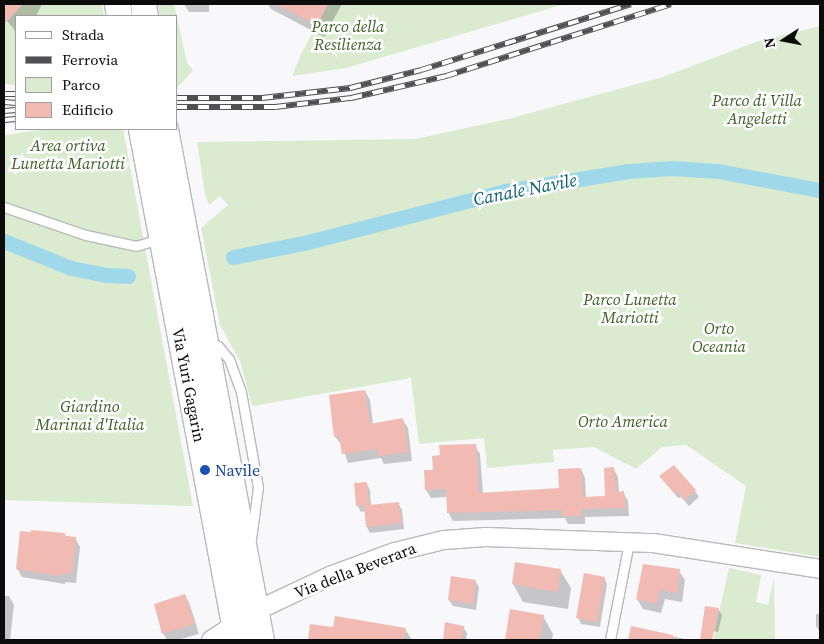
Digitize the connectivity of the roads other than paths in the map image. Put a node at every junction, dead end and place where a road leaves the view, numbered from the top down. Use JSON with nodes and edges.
{"nodes":[{"id":1,"x":141,"y":130,"type":"edge"},
{"id":2,"x":165,"y":130,"type":"edge"},
{"id":3,"x":4,"y":207,"type":"edge"},
{"id":4,"x":162,"y":238,"type":"junction"},
{"id":5,"x":629,"y":542,"type":"junction"},
{"id":6,"x":820,"y":569,"type":"edge"},
{"id":7,"x":256,"y":611,"type":"junction"},
{"id":8,"x":236,"y":633,"type":"edge"},
{"id":9,"x":211,"y":640,"type":"edge"},
{"id":10,"x":261,"y":640,"type":"edge"},
{"id":11,"x":610,"y":640,"type":"edge"}],
"edges":[{"from":1,"to":4,"type":"main road","name":"Via Yuri Gagarin"},
{"from":2,"to":7,"type":"main road","name":"Via Yuri Gagarin"},
{"from":3,"to":4,"type":"lane"},
{"from":4,"to":8,"type":"main road","name":"Via Yuri Gagarin"},
{"from":5,"to":6,"type":"street","name":"Via della Beverara"},
{"from":5,"to":7,"type":"street","name":"Via della Beverara"},
{"from":5,"to":11,"type":"lane"},
{"from":7,"to":8,"type":"street","name":"Via della Beverara"},
{"from":7,"to":10,"type":"main road","name":"Via Yuri Gagarin"},
{"from":8,"to":9,"type":"street","name":"Via della Beverara"}]}
